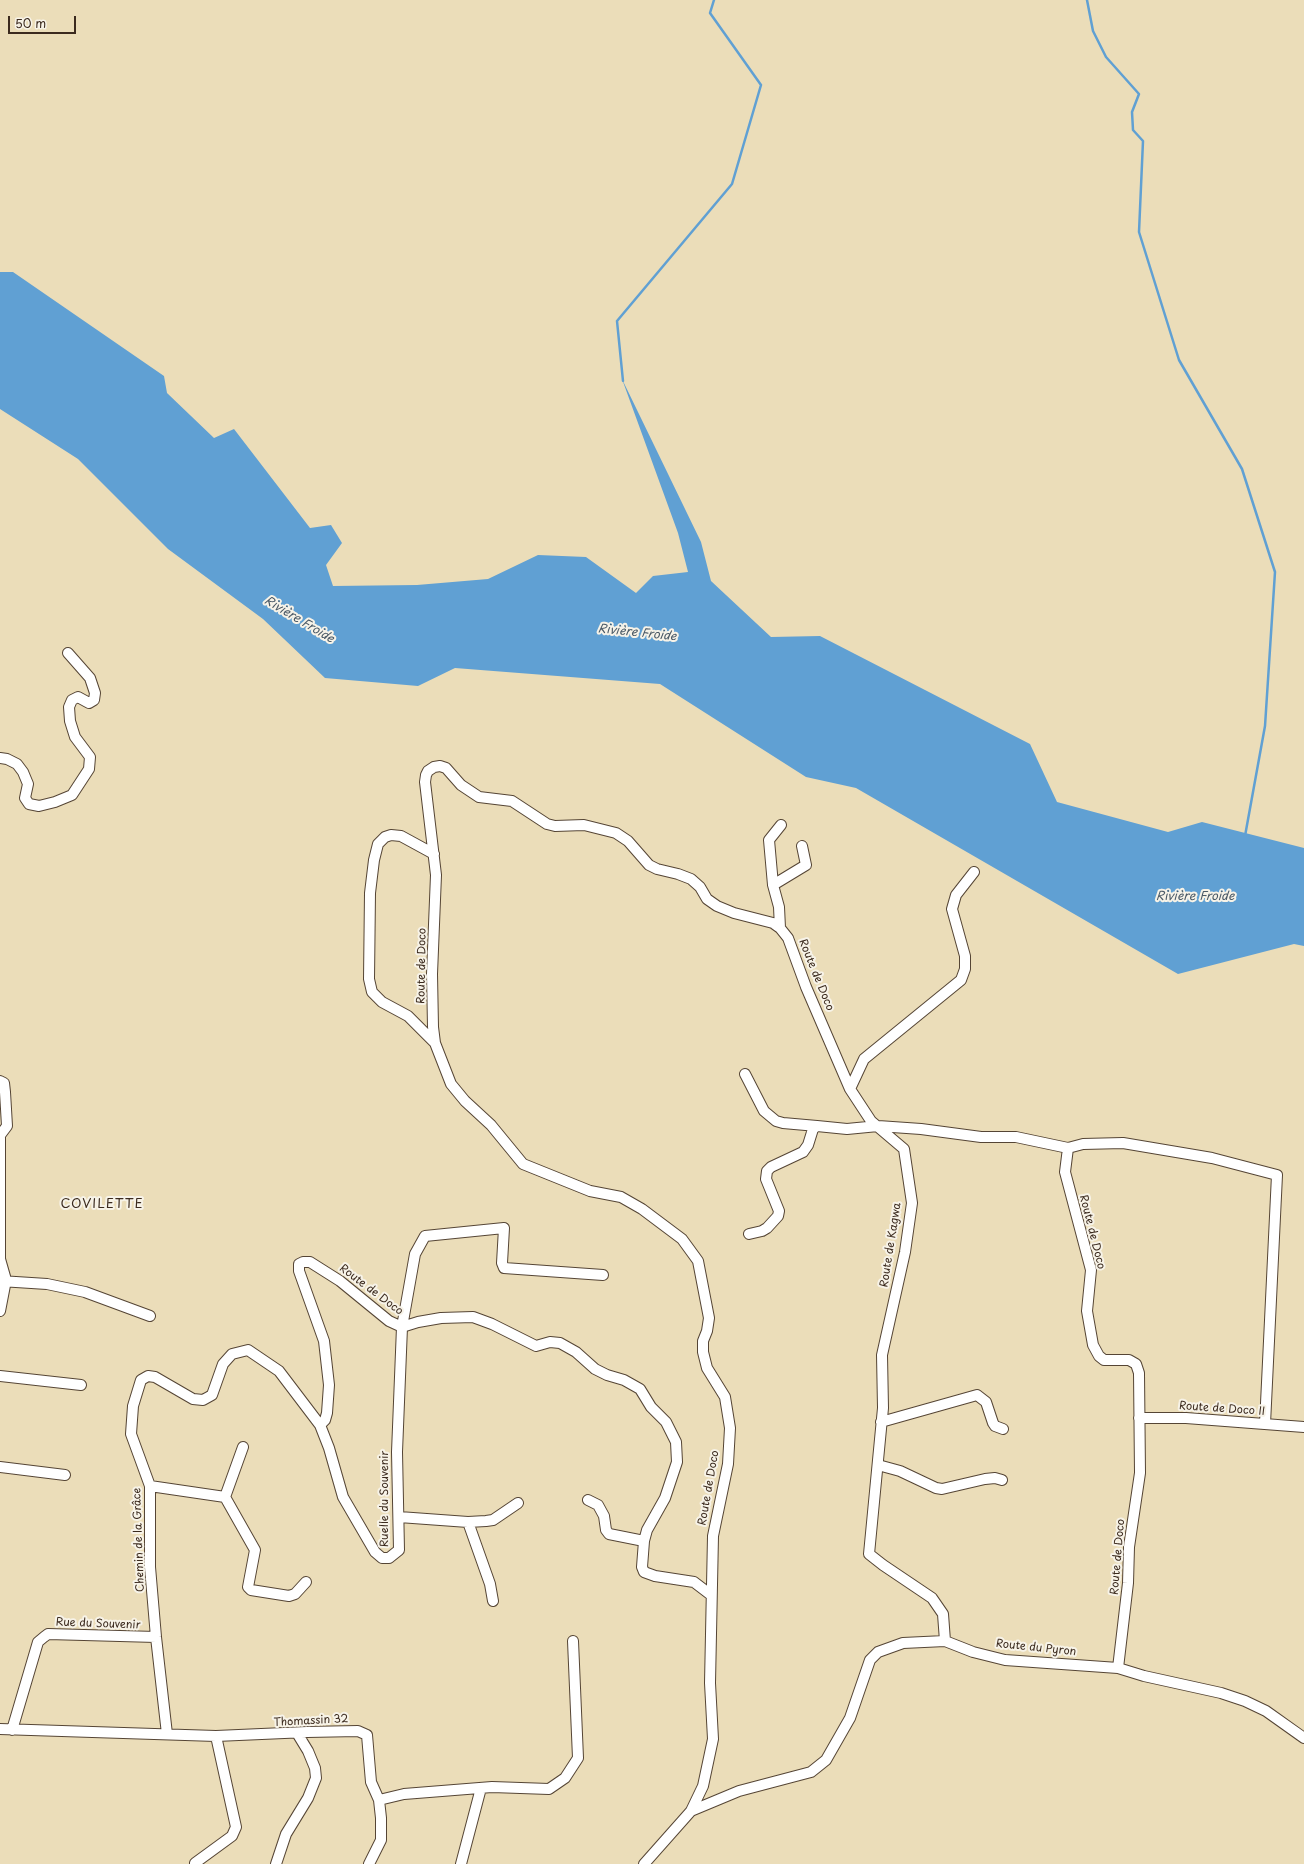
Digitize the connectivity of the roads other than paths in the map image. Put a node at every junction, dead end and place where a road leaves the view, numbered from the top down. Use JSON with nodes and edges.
{"nodes":[{"id":1,"x":68,"y":653,"type":"dead end"},
{"id":2,"x":0,"y":758,"type":"edge"},
{"id":3,"x":781,"y":825,"type":"dead end"},
{"id":4,"x":802,"y":846,"type":"dead end"},
{"id":5,"x":434,"y":854,"type":"junction"},
{"id":6,"x":974,"y":872,"type":"dead end"},
{"id":7,"x":773,"y":885,"type":"junction"},
{"id":8,"x":780,"y":928,"type":"junction"},
{"id":9,"x":435,"y":1043,"type":"junction"},
{"id":10,"x":745,"y":1074,"type":"dead end"},
{"id":11,"x":0,"y":1081,"type":"edge"},
{"id":12,"x":850,"y":1089,"type":"junction"},
{"id":13,"x":817,"y":1126,"type":"junction"},
{"id":14,"x":878,"y":1126,"type":"junction"},
{"id":15,"x":0,"y":1134,"type":"edge"},
{"id":16,"x":1068,"y":1148,"type":"junction"},
{"id":17,"x":749,"y":1234,"type":"dead end"},
{"id":18,"x":603,"y":1276,"type":"dead end"},
{"id":19,"x":3,"y":1281,"type":"edge"},
{"id":20,"x":0,"y":1311,"type":"edge"},
{"id":21,"x":150,"y":1316,"type":"dead end"},
{"id":22,"x":402,"y":1327,"type":"junction"},
{"id":23,"x":0,"y":1376,"type":"edge"},
{"id":24,"x":80,"y":1385,"type":"dead end"},
{"id":25,"x":1139,"y":1418,"type":"junction"},
{"id":26,"x":882,"y":1422,"type":"junction"},
{"id":27,"x":1265,"y":1424,"type":"junction"},
{"id":28,"x":320,"y":1425,"type":"junction"},
{"id":29,"x":1304,"y":1427,"type":"edge"},
{"id":30,"x":1003,"y":1429,"type":"dead end"},
{"id":31,"x":242,"y":1447,"type":"dead end"},
{"id":32,"x":878,"y":1465,"type":"junction"},
{"id":33,"x":0,"y":1467,"type":"edge"},
{"id":34,"x":65,"y":1475,"type":"dead end"},
{"id":35,"x":1002,"y":1480,"type":"dead end"},
{"id":36,"x":150,"y":1486,"type":"junction"},
{"id":37,"x":225,"y":1497,"type":"junction"},
{"id":38,"x":588,"y":1500,"type":"dead end"},
{"id":39,"x":518,"y":1503,"type":"dead end"},
{"id":40,"x":398,"y":1517,"type":"junction"},
{"id":41,"x":468,"y":1522,"type":"junction"},
{"id":42,"x":644,"y":1541,"type":"junction"},
{"id":43,"x":306,"y":1582,"type":"dead end"},
{"id":44,"x":711,"y":1595,"type":"junction"},
{"id":45,"x":493,"y":1601,"type":"dead end"},
{"id":46,"x":156,"y":1638,"type":"junction"},
{"id":47,"x":573,"y":1641,"type":"dead end"},
{"id":48,"x":945,"y":1641,"type":"junction"},
{"id":49,"x":1118,"y":1668,"type":"junction"},
{"id":50,"x":0,"y":1729,"type":"edge"},
{"id":51,"x":12,"y":1730,"type":"junction"},
{"id":52,"x":297,"y":1733,"type":"junction"},
{"id":53,"x":167,"y":1734,"type":"junction"},
{"id":54,"x":216,"y":1736,"type":"junction"},
{"id":55,"x":1304,"y":1738,"type":"edge"},
{"id":56,"x":481,"y":1788,"type":"junction"},
{"id":57,"x":379,"y":1800,"type":"junction"},
{"id":58,"x":691,"y":1810,"type":"junction"},
{"id":59,"x":195,"y":1863,"type":"edge"},
{"id":60,"x":276,"y":1864,"type":"edge"},
{"id":61,"x":369,"y":1864,"type":"edge"},
{"id":62,"x":461,"y":1864,"type":"edge"},
{"id":63,"x":644,"y":1864,"type":"edge"}],
"edges":[{"from":1,"to":2,"type":"street"},
{"from":3,"to":7,"type":"street"},
{"from":4,"to":7,"type":"street"},
{"from":5,"to":8,"type":"street","name":"Route de Doco"},
{"from":5,"to":9,"type":"street","name":"Route de Doco"},
{"from":5,"to":9,"type":"street"},
{"from":6,"to":12,"type":"street"},
{"from":7,"to":8,"type":"street"},
{"from":8,"to":12,"type":"street","name":"Route de Doco"},
{"from":9,"to":44,"type":"street","name":"Route de Doco"},
{"from":10,"to":13,"type":"street"},
{"from":11,"to":15,"type":"street"},
{"from":12,"to":14,"type":"street","name":"Route de Kagwa"},
{"from":13,"to":14,"type":"street"},
{"from":13,"to":17,"type":"street"},
{"from":14,"to":16,"type":"street"},
{"from":14,"to":26,"type":"street","name":"Route de Kagwa"},
{"from":15,"to":19,"type":"street"},
{"from":16,"to":25,"type":"street","name":"Route de Doco"},
{"from":16,"to":27,"type":"street"},
{"from":18,"to":22,"type":"street","name":"Ruelle du Souvenir"},
{"from":19,"to":20,"type":"street"},
{"from":19,"to":21,"type":"street"},
{"from":22,"to":28,"type":"street","name":"Route de Doco"},
{"from":22,"to":40,"type":"street","name":"Ruelle du Souvenir"},
{"from":22,"to":42,"type":"street","name":"Route de Doco"},
{"from":23,"to":24,"type":"street"},
{"from":25,"to":27,"type":"street","name":"Route de Doco II"},
{"from":25,"to":49,"type":"street","name":"Route de Doco"},
{"from":26,"to":30,"type":"street"},
{"from":26,"to":32,"type":"street","name":"Route de Kagwa"},
{"from":27,"to":29,"type":"street","name":"Route de Doco II"},
{"from":28,"to":36,"type":"street","name":"Chemin de la Grâce"},
{"from":28,"to":40,"type":"street","name":"Ruelle du Souvenir"},
{"from":31,"to":37,"type":"street"},
{"from":32,"to":35,"type":"street"},
{"from":32,"to":48,"type":"street","name":"Route de Kagwa"},
{"from":33,"to":34,"type":"street"},
{"from":36,"to":37,"type":"street"},
{"from":36,"to":46,"type":"street","name":"Chemin de la Grâce"},
{"from":37,"to":43,"type":"street"},
{"from":38,"to":42,"type":"street"},
{"from":39,"to":41,"type":"street"},
{"from":40,"to":41,"type":"street"},
{"from":41,"to":45,"type":"street"},
{"from":42,"to":44,"type":"street","name":"Route de Doco"},
{"from":44,"to":58,"type":"street","name":"Route de Doco"},
{"from":46,"to":51,"type":"street","name":"Rue du Souvenir"},
{"from":46,"to":53,"type":"street","name":"Chemin de la Grâce"},
{"from":47,"to":56,"type":"street"},
{"from":48,"to":49,"type":"street","name":"Route du Pyron"},
{"from":48,"to":58,"type":"street","name":"Route du Pyron"},
{"from":49,"to":55,"type":"street","name":"Route du Pyron"},
{"from":50,"to":51,"type":"street","name":"Thomassin 32"},
{"from":51,"to":53,"type":"street","name":"Thomassin 32"},
{"from":52,"to":54,"type":"street","name":"Thomassin 32"},
{"from":52,"to":57,"type":"street","name":"Thomassin 32"},
{"from":52,"to":60,"type":"street"},
{"from":53,"to":54,"type":"street","name":"Thomassin 32"},
{"from":54,"to":59,"type":"street"},
{"from":56,"to":57,"type":"street"},
{"from":56,"to":62,"type":"street"},
{"from":57,"to":61,"type":"street"},
{"from":58,"to":63,"type":"street","name":"Route du Pyron"}]}
